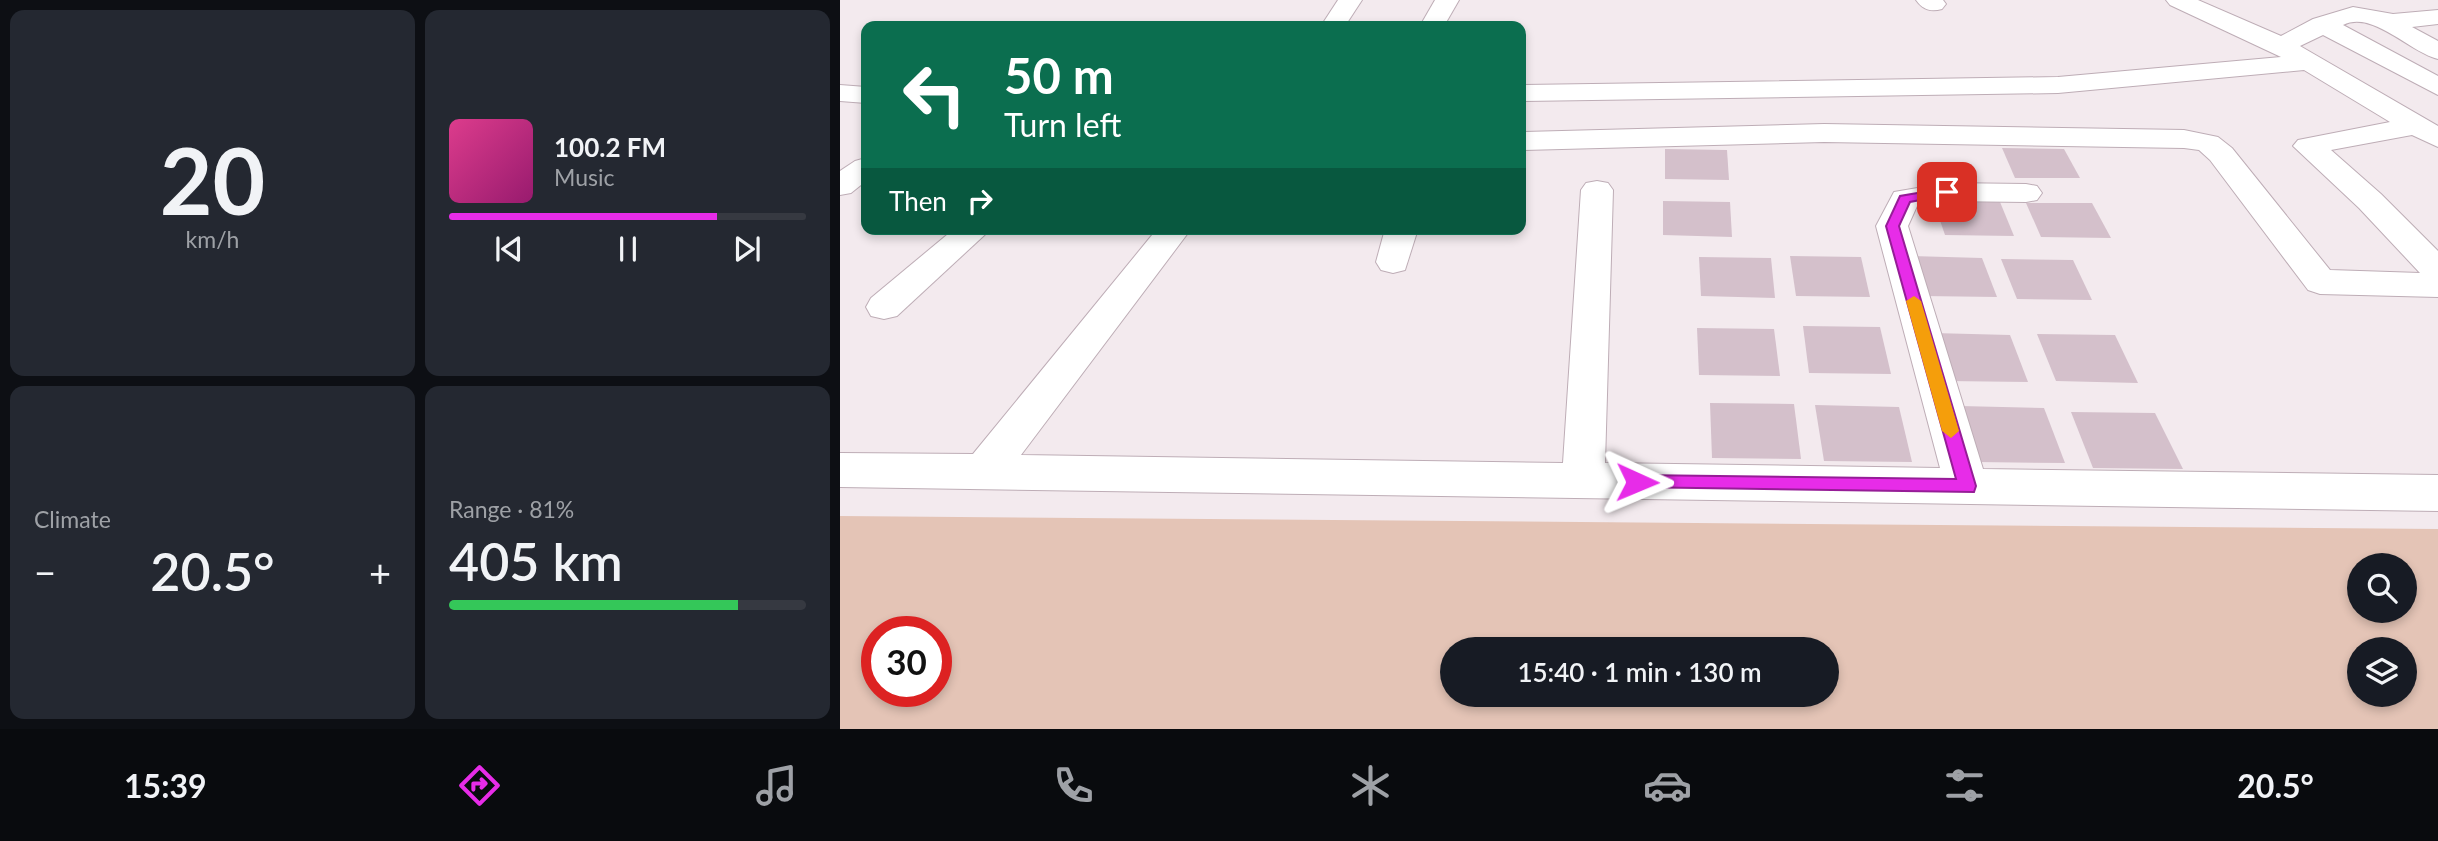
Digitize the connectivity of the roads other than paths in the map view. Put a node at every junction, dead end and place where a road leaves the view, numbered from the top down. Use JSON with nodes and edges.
{"nodes":[{"id":1,"x":1350,"y":0,"type":"edge"},
{"id":2,"x":1447,"y":0,"type":"edge"},
{"id":3,"x":2178,"y":0,"type":"edge"},
{"id":4,"x":2438,"y":17,"type":"edge"},
{"id":5,"x":2381,"y":20,"type":"junction"},
{"id":6,"x":1336,"y":21,"type":"edge"},
{"id":7,"x":1435,"y":21,"type":"edge"},
{"id":8,"x":2322,"y":24,"type":"junction"},
{"id":9,"x":2281,"y":46,"type":"junction"},
{"id":10,"x":2438,"y":51,"type":"edge"},
{"id":11,"x":2309,"y":62,"type":"junction"},
{"id":12,"x":2438,"y":87,"type":"edge"},
{"id":13,"x":840,"y":93,"type":"edge"},
{"id":14,"x":1526,"y":93,"type":"edge"},
{"id":15,"x":861,"y":95,"type":"edge"},
{"id":16,"x":2428,"y":132,"type":"edge"},
{"id":17,"x":1526,"y":141,"type":"edge"},
{"id":18,"x":861,"y":171,"type":"edge"},
{"id":19,"x":840,"y":186,"type":"edge"},
{"id":20,"x":1597,"y":190,"type":"dead end"},
{"id":21,"x":2026,"y":193,"type":"dead end"},
{"id":22,"x":968,"y":235,"type":"edge"},
{"id":23,"x":1170,"y":235,"type":"edge"},
{"id":24,"x":1400,"y":235,"type":"edge"},
{"id":25,"x":1393,"y":262,"type":"dead end"},
{"id":26,"x":2438,"y":271,"type":"edge"},
{"id":27,"x":2438,"y":285,"type":"edge"},
{"id":28,"x":884,"y":307,"type":"dead end"},
{"id":29,"x":840,"y":470,"type":"edge"},
{"id":30,"x":984,"y":472,"type":"junction"},
{"id":31,"x":1583,"y":481,"type":"junction"},
{"id":32,"x":1967,"y":486,"type":"junction"},
{"id":33,"x":2438,"y":493,"type":"edge"}],
"edges":[{"from":1,"to":6,"type":"street"},
{"from":2,"to":7,"type":"street"},
{"from":3,"to":9,"type":"street"},
{"from":4,"to":5,"type":"street"},
{"from":5,"to":8,"type":"street"},
{"from":5,"to":10,"type":"street"},
{"from":8,"to":9,"type":"street"},
{"from":8,"to":12,"type":"street"},
{"from":9,"to":11,"type":"street"},
{"from":11,"to":14,"type":"street"},
{"from":11,"to":16,"type":"street"},
{"from":13,"to":15,"type":"street"},
{"from":16,"to":26,"type":"street"},
{"from":17,"to":27,"type":"street"},
{"from":18,"to":19,"type":"street"},
{"from":20,"to":31,"type":"street"},
{"from":21,"to":32,"type":"street"},
{"from":22,"to":28,"type":"street"},
{"from":23,"to":30,"type":"street"},
{"from":24,"to":25,"type":"street"},
{"from":29,"to":30,"type":"street"},
{"from":30,"to":31,"type":"street"},
{"from":31,"to":32,"type":"street"},
{"from":32,"to":33,"type":"street"}]}
